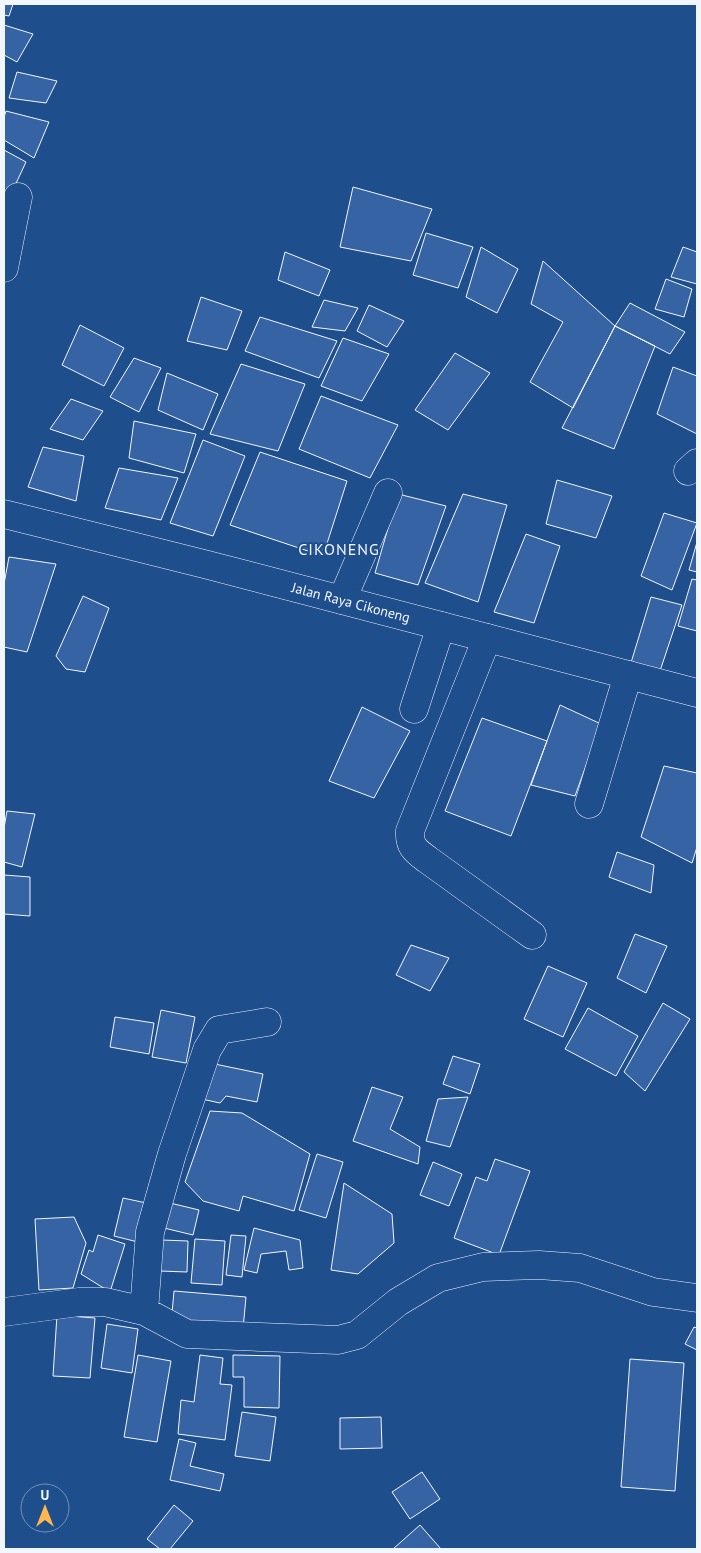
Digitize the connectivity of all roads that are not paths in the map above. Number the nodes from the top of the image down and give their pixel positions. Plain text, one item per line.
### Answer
1 (18, 197) dead end
2 (4, 268) edge
3 (388, 493) dead end
4 (5, 519) edge
5 (342, 600) junction
6 (441, 626) junction
7 (486, 638) junction
8 (628, 675) junction
9 (697, 693) edge
10 (414, 709) dead end
11 (589, 804) dead end
12 (532, 935) dead end
13 (267, 1022) dead end
14 (697, 1298) edge
15 (144, 1311) junction
16 (4, 1312) edge

1 - 2 main road
3 - 5 main road
4 - 5 main road, Jalan Raya Cikoneng
5 - 6 main road, Jalan Raya Cikoneng
6 - 7 main road, Jalan Raya Cikoneng
6 - 10 main road
7 - 8 main road, Jalan Raya Cikoneng
7 - 12 main road
8 - 9 main road, Jalan Raya Cikoneng
8 - 11 main road
13 - 15 main road
14 - 15 main road
15 - 16 main road

